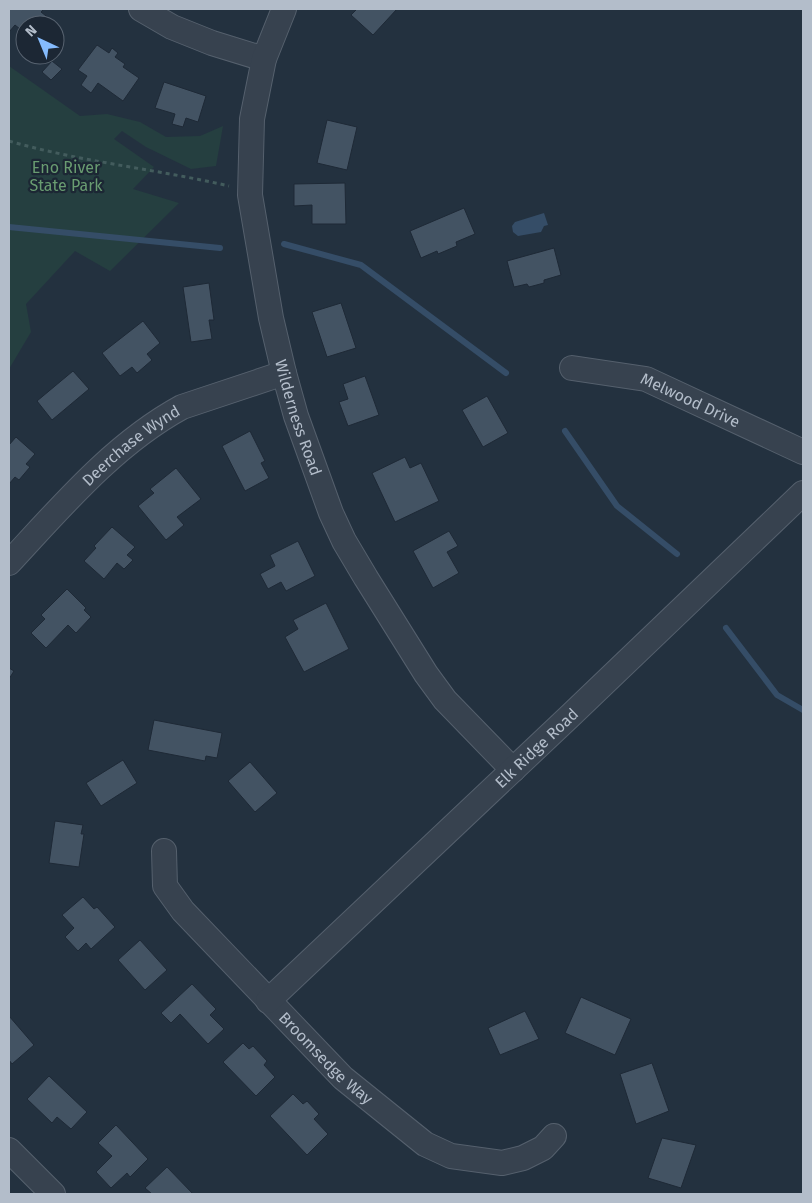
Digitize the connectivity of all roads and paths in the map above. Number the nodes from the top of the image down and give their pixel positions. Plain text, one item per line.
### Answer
1 (140, 9) edge
2 (284, 9) edge
3 (264, 59) junction
4 (9, 141) edge
5 (232, 187) dead end
6 (572, 368) dead end
7 (284, 373) junction
8 (803, 452) edge
9 (803, 493) edge
10 (9, 563) edge
11 (513, 770) junction
12 (164, 851) dead end
13 (268, 1001) junction
14 (554, 1136) dead end
15 (9, 1150) edge
16 (53, 1194) edge

1 - 3 street
2 - 3 street, Wilderness Road
3 - 7 street, Wilderness Road
4 - 5 path
6 - 8 street, Melwood Drive
7 - 10 street, Deerchase Wynd
7 - 11 street, Wilderness Road
9 - 11 street, Elk Ridge Road
11 - 13 street, Elk Ridge Road
12 - 13 street, Broomsedge Way
13 - 14 street, Broomsedge Way
15 - 16 street

